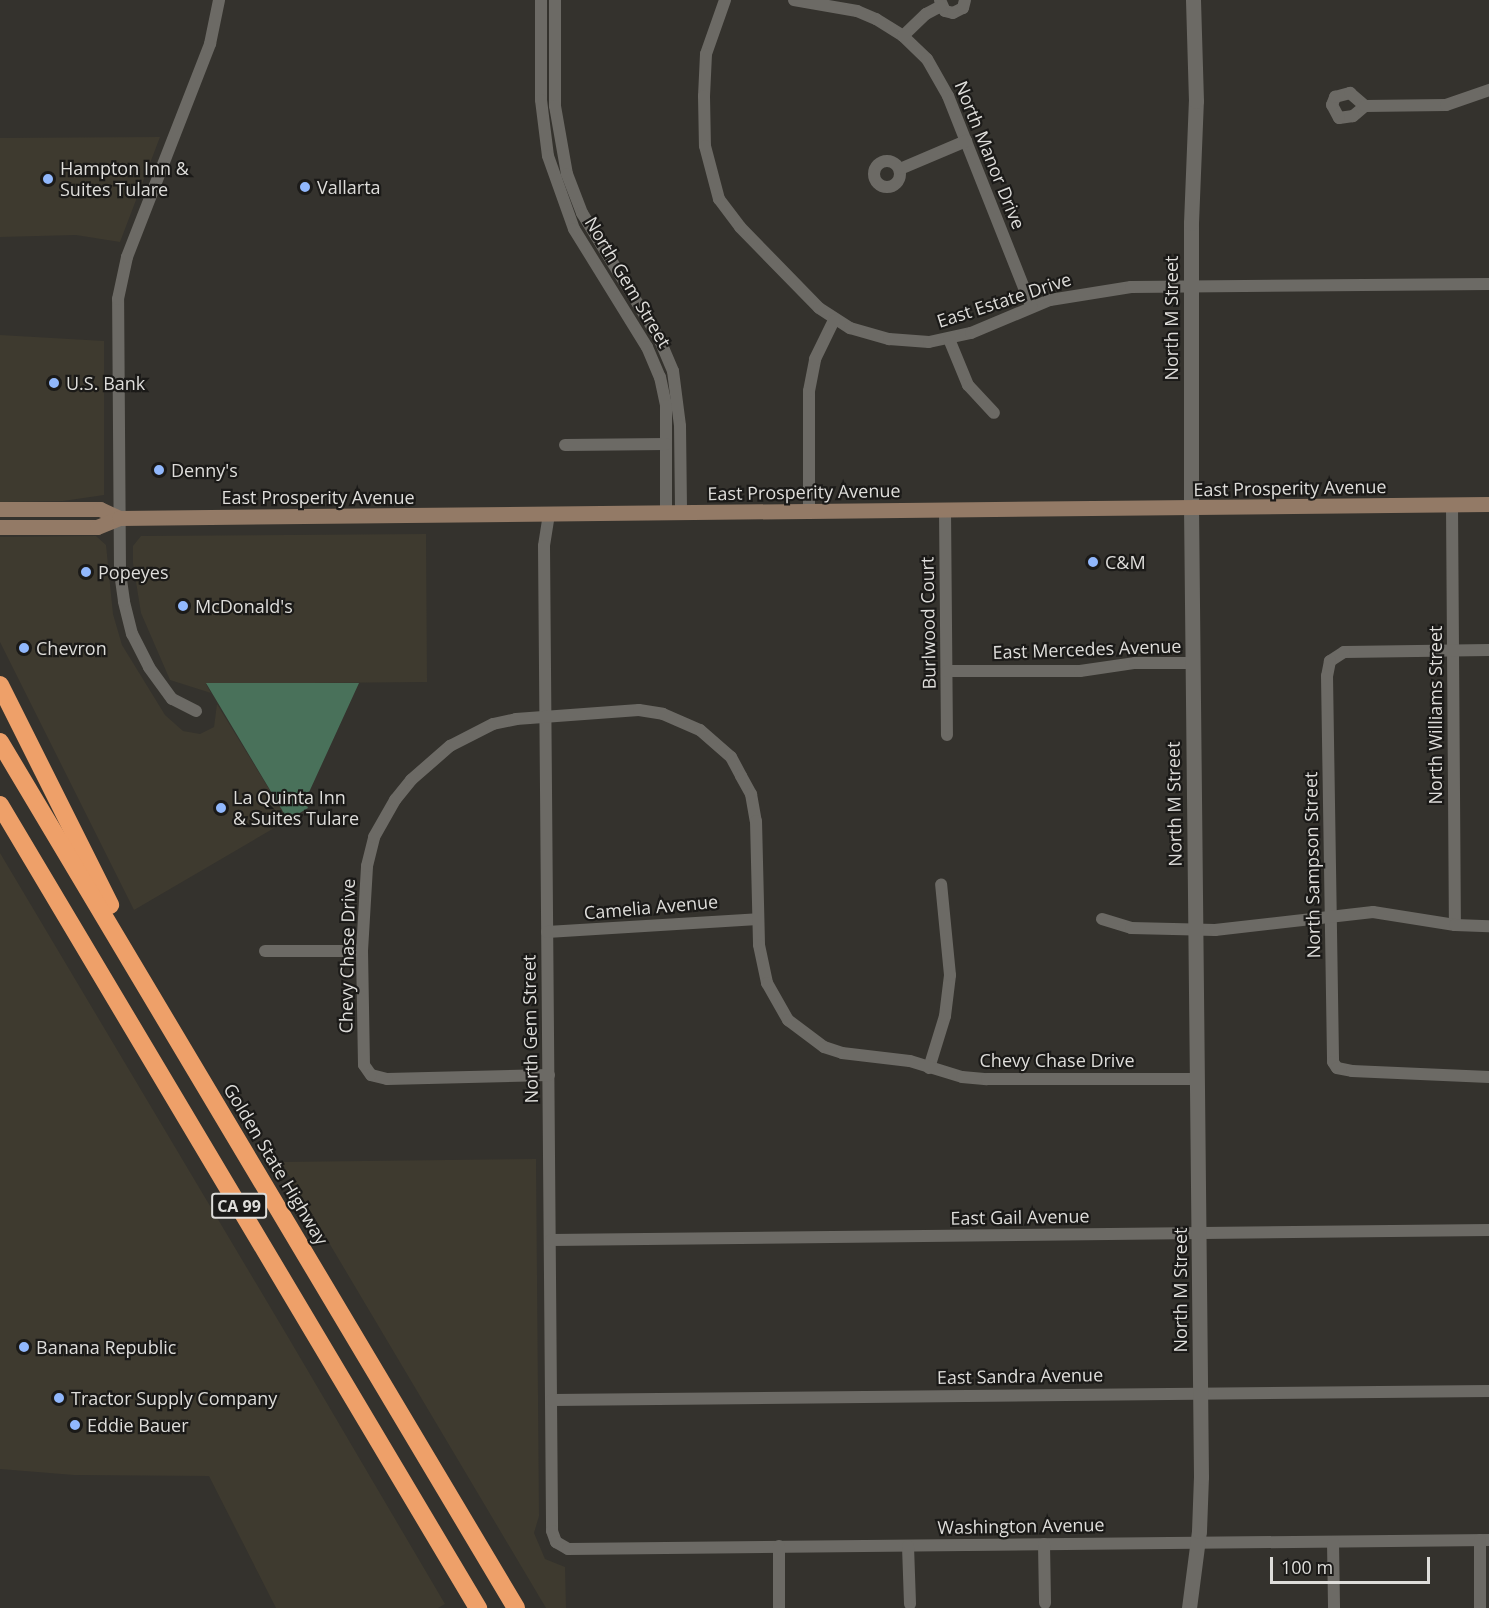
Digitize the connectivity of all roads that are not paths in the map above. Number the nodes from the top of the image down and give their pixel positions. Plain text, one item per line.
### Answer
1 (219, 0) edge
2 (541, 0) edge
3 (555, 0) edge
4 (725, 0) edge
5 (794, 0) edge
6 (965, 0) edge
7 (1192, 0) edge
8 (941, 3) edge
9 (903, 36) junction
10 (1489, 90) edge
11 (1365, 106) dead end
12 (966, 141) junction
13 (900, 169) dead end
14 (1489, 284) edge
15 (1192, 286) junction
16 (1031, 306) junction
17 (834, 320) junction
18 (949, 339) junction
19 (994, 413) dead end
20 (666, 444) junction
21 (565, 445) dead end
22 (1489, 504) edge
23 (1452, 506) junction
24 (1191, 508) junction
25 (0, 509) edge
26 (945, 510) junction
27 (809, 511) junction
28 (549, 514) junction
29 (673, 514) junction
30 (119, 518) junction
31 (0, 527) edge
32 (1452, 651) junction
33 (1489, 651) edge
34 (1192, 663) junction
35 (947, 671) junction
36 (0, 685) edge
37 (196, 711) dead end
38 (545, 718) junction
39 (947, 735) dead end
40 (0, 742) edge
41 (2, 809) edge
42 (941, 884) dead end
43 (1330, 914) junction
44 (758, 919) junction
45 (1102, 919) dead end
46 (1455, 925) junction
47 (1489, 926) edge
48 (1195, 929) junction
49 (547, 932) junction
50 (265, 951) dead end
51 (362, 951) junction
52 (140, 976) junction
53 (929, 1068) junction
54 (549, 1075) junction
55 (1489, 1077) edge
56 (1196, 1079) junction
57 (1489, 1230) edge
58 (1200, 1232) junction
59 (551, 1240) junction
60 (1489, 1391) edge
61 (1200, 1392) junction
62 (552, 1400) junction
63 (1484, 1540) edge
64 (556, 1542) joint
65 (1333, 1542) junction
66 (1044, 1544) junction
67 (1197, 1545) junction
68 (778, 1546) junction
69 (908, 1546) junction
70 (1045, 1603) dead end
71 (910, 1604) dead end
72 (478, 1608) edge
73 (516, 1608) edge
74 (779, 1608) edge
75 (1189, 1608) edge
76 (1334, 1608) edge
77 (1480, 1608) edge

1 - 30 street
2 - 20 street, North Gem Street
3 - 29 street, North Gem Street
4 - 17 street, East Estate Drive
5 - 9 street, North Manor Drive
6 - 8 street
7 - 15 street, North M Street
8 - 9 street
9 - 12 street, North Manor Drive
10 - 11 street
12 - 13 street
12 - 16 street, North Manor Drive
14 - 15 street, East Estate Drive
15 - 16 street, East Estate Drive
15 - 24 street, North M Street
16 - 18 street, East Estate Drive
17 - 18 street, East Estate Drive
17 - 27 street
18 - 19 street
20 - 21 street
20 - 29 street, North Gem Street
22 - 23 main road, East Prosperity Avenue
23 - 24 main road, East Prosperity Avenue
23 - 32 street, North Williams Street
24 - 26 main road, East Prosperity Avenue
24 - 34 street, North M Street
25 - 30 main road, East Prosperity Avenue
26 - 27 main road, East Prosperity Avenue
26 - 35 street, Burlwood Court
27 - 29 main road, East Prosperity Avenue
28 - 29 main road, East Prosperity Avenue
28 - 30 main road, East Prosperity Avenue
28 - 38 street, North Gem Street
30 - 31 main road, East Prosperity Avenue
30 - 37 street
32 - 33 street
32 - 43 street, North Sampson Street
32 - 46 street, North Williams Street
34 - 35 street, East Mercedes Avenue
34 - 48 street, North M Street
35 - 39 street, Burlwood Court
36 - 52 highway
38 - 44 street, Chevy Chase Drive
38 - 49 street, North Gem Street
38 - 51 street, Chevy Chase Drive
40 - 52 highway, Golden State Highway / CA 99
41 - 72 highway, CA 99
42 - 53 street
43 - 46 street
43 - 48 street
43 - 55 street, North Sampson Street
44 - 49 street, Camelia Avenue
44 - 53 street, Chevy Chase Drive
45 - 48 street
46 - 47 street
48 - 56 street, North M Street
49 - 54 street, North Gem Street
50 - 51 street
51 - 54 street, Chevy Chase Drive
52 - 73 highway, Golden State Highway / CA 99
53 - 56 street, Chevy Chase Drive
54 - 59 street, North Gem Street
56 - 58 street, North M Street
57 - 58 street, East Gail Avenue
58 - 59 street, East Gail Avenue
58 - 61 street, North M Street
59 - 62 street, North Gem Street
60 - 61 street, East Sandra Avenue
61 - 62 street, East Sandra Avenue
61 - 67 street, North M Street
62 - 64 street, North Gem Street
63 - 65 street, Washington Avenue
63 - 77 street
64 - 68 street, Washington Avenue
65 - 67 street, Washington Avenue
65 - 76 street
66 - 67 street, Washington Avenue
66 - 69 street, Washington Avenue
66 - 70 street
67 - 75 street, North M Street
68 - 69 street, Washington Avenue
68 - 74 street
69 - 71 street

